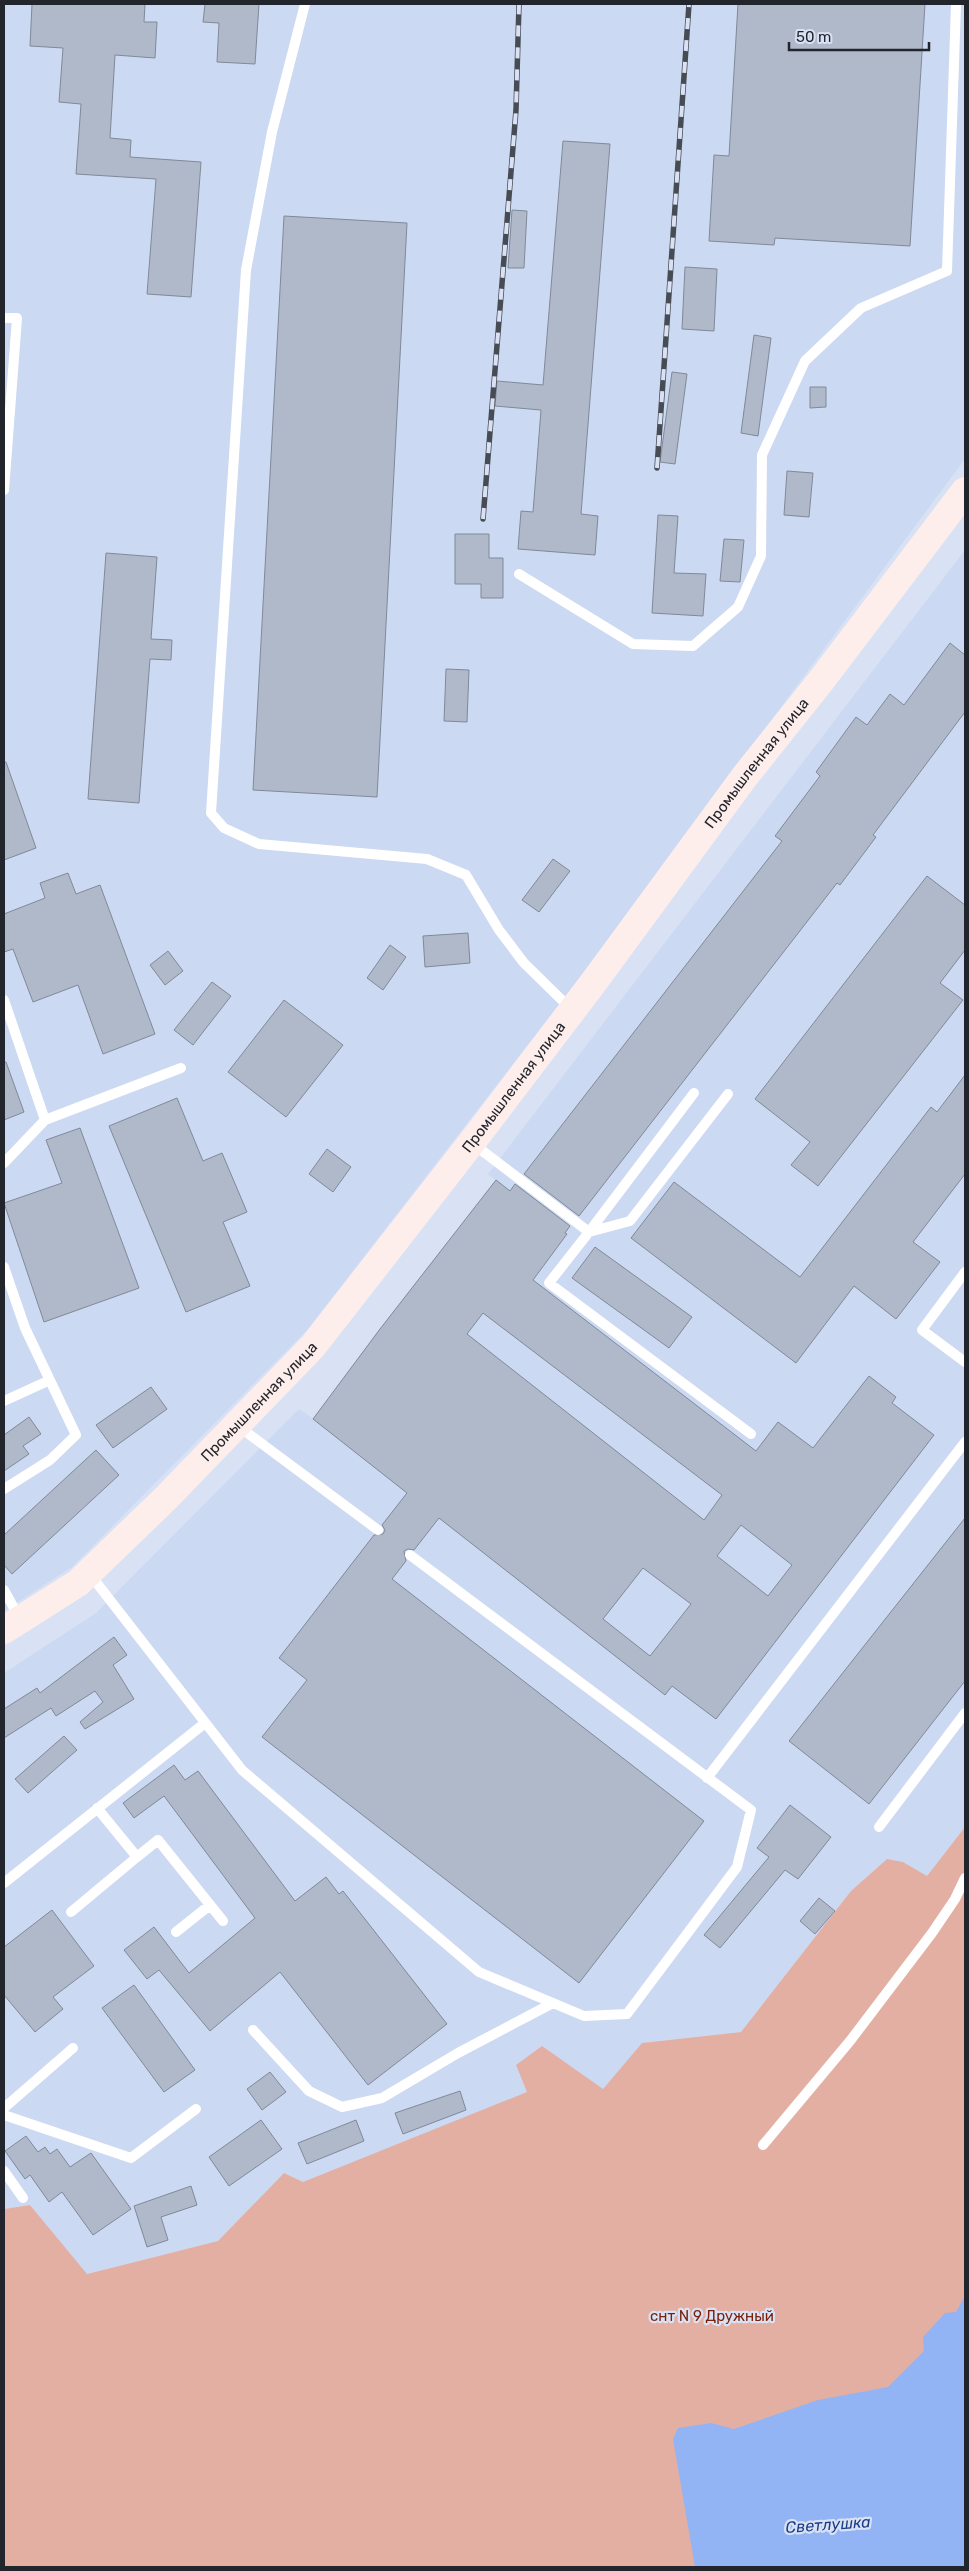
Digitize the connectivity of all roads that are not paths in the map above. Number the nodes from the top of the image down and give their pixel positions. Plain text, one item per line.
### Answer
1 (305, 4) edge
2 (956, 4) edge
3 (4, 318) edge
4 (4, 490) edge
5 (965, 491) edge
6 (519, 574) dead end
7 (4, 1000) edge
8 (572, 1010) junction
9 (181, 1068) dead end
10 (694, 1093) dead end
11 (728, 1094) dead end
12 (45, 1120) junction
13 (472, 1142) junction
14 (4, 1163) edge
15 (589, 1232) junction
16 (4, 1267) edge
17 (965, 1272) edge
18 (965, 1362) edge
19 (50, 1380) junction
20 (4, 1401) edge
21 (236, 1424) junction
22 (750, 1434) dead end
23 (965, 1442) edge
24 (4, 1489) edge
25 (378, 1530) dead end
26 (410, 1555) dead end
27 (88, 1572) junction
28 (4, 1590) edge
29 (12, 1625) edge
30 (965, 1713) edge
31 (205, 1723) junction
32 (707, 1778) junction
33 (98, 1808) junction
34 (879, 1827) dead end
35 (137, 1857) junction
36 (965, 1878) edge
37 (4, 1883) edge
38 (210, 1905) junction
39 (71, 1912) dead end
40 (223, 1921) dead end
41 (176, 1932) dead end
42 (553, 2003) junction
43 (253, 2030) dead end
44 (73, 2048) dead end
45 (4, 2108) edge
46 (196, 2108) dead end
47 (4, 2115) edge
48 (764, 2145) dead end
49 (4, 2171) edge
50 (23, 2198) dead end

1 - 8 lane
2 - 6 lane
3 - 4 lane
5 - 8 main road, Промышленная улица
7 - 12 lane
8 - 13 main road, Промышленная улица
9 - 12 lane
10 - 15 lane
11 - 15 lane
12 - 14 lane
13 - 15 lane
13 - 21 main road, Промышленная улица
15 - 22 lane
16 - 19 lane
17 - 18 lane
19 - 20 lane
19 - 24 lane
21 - 25 lane
21 - 27 main road, Промышленная улица
23 - 32 lane
26 - 32 lane
27 - 29 main road, Промышленная улица
27 - 31 lane
28 - 29 lane
30 - 34 lane
31 - 33 lane
31 - 42 lane
32 - 42 lane
33 - 35 lane
33 - 37 lane
35 - 38 lane
35 - 39 lane
36 - 48 lane
38 - 40 lane
38 - 41 lane
42 - 43 lane
44 - 45 lane
46 - 47 lane
49 - 50 lane

